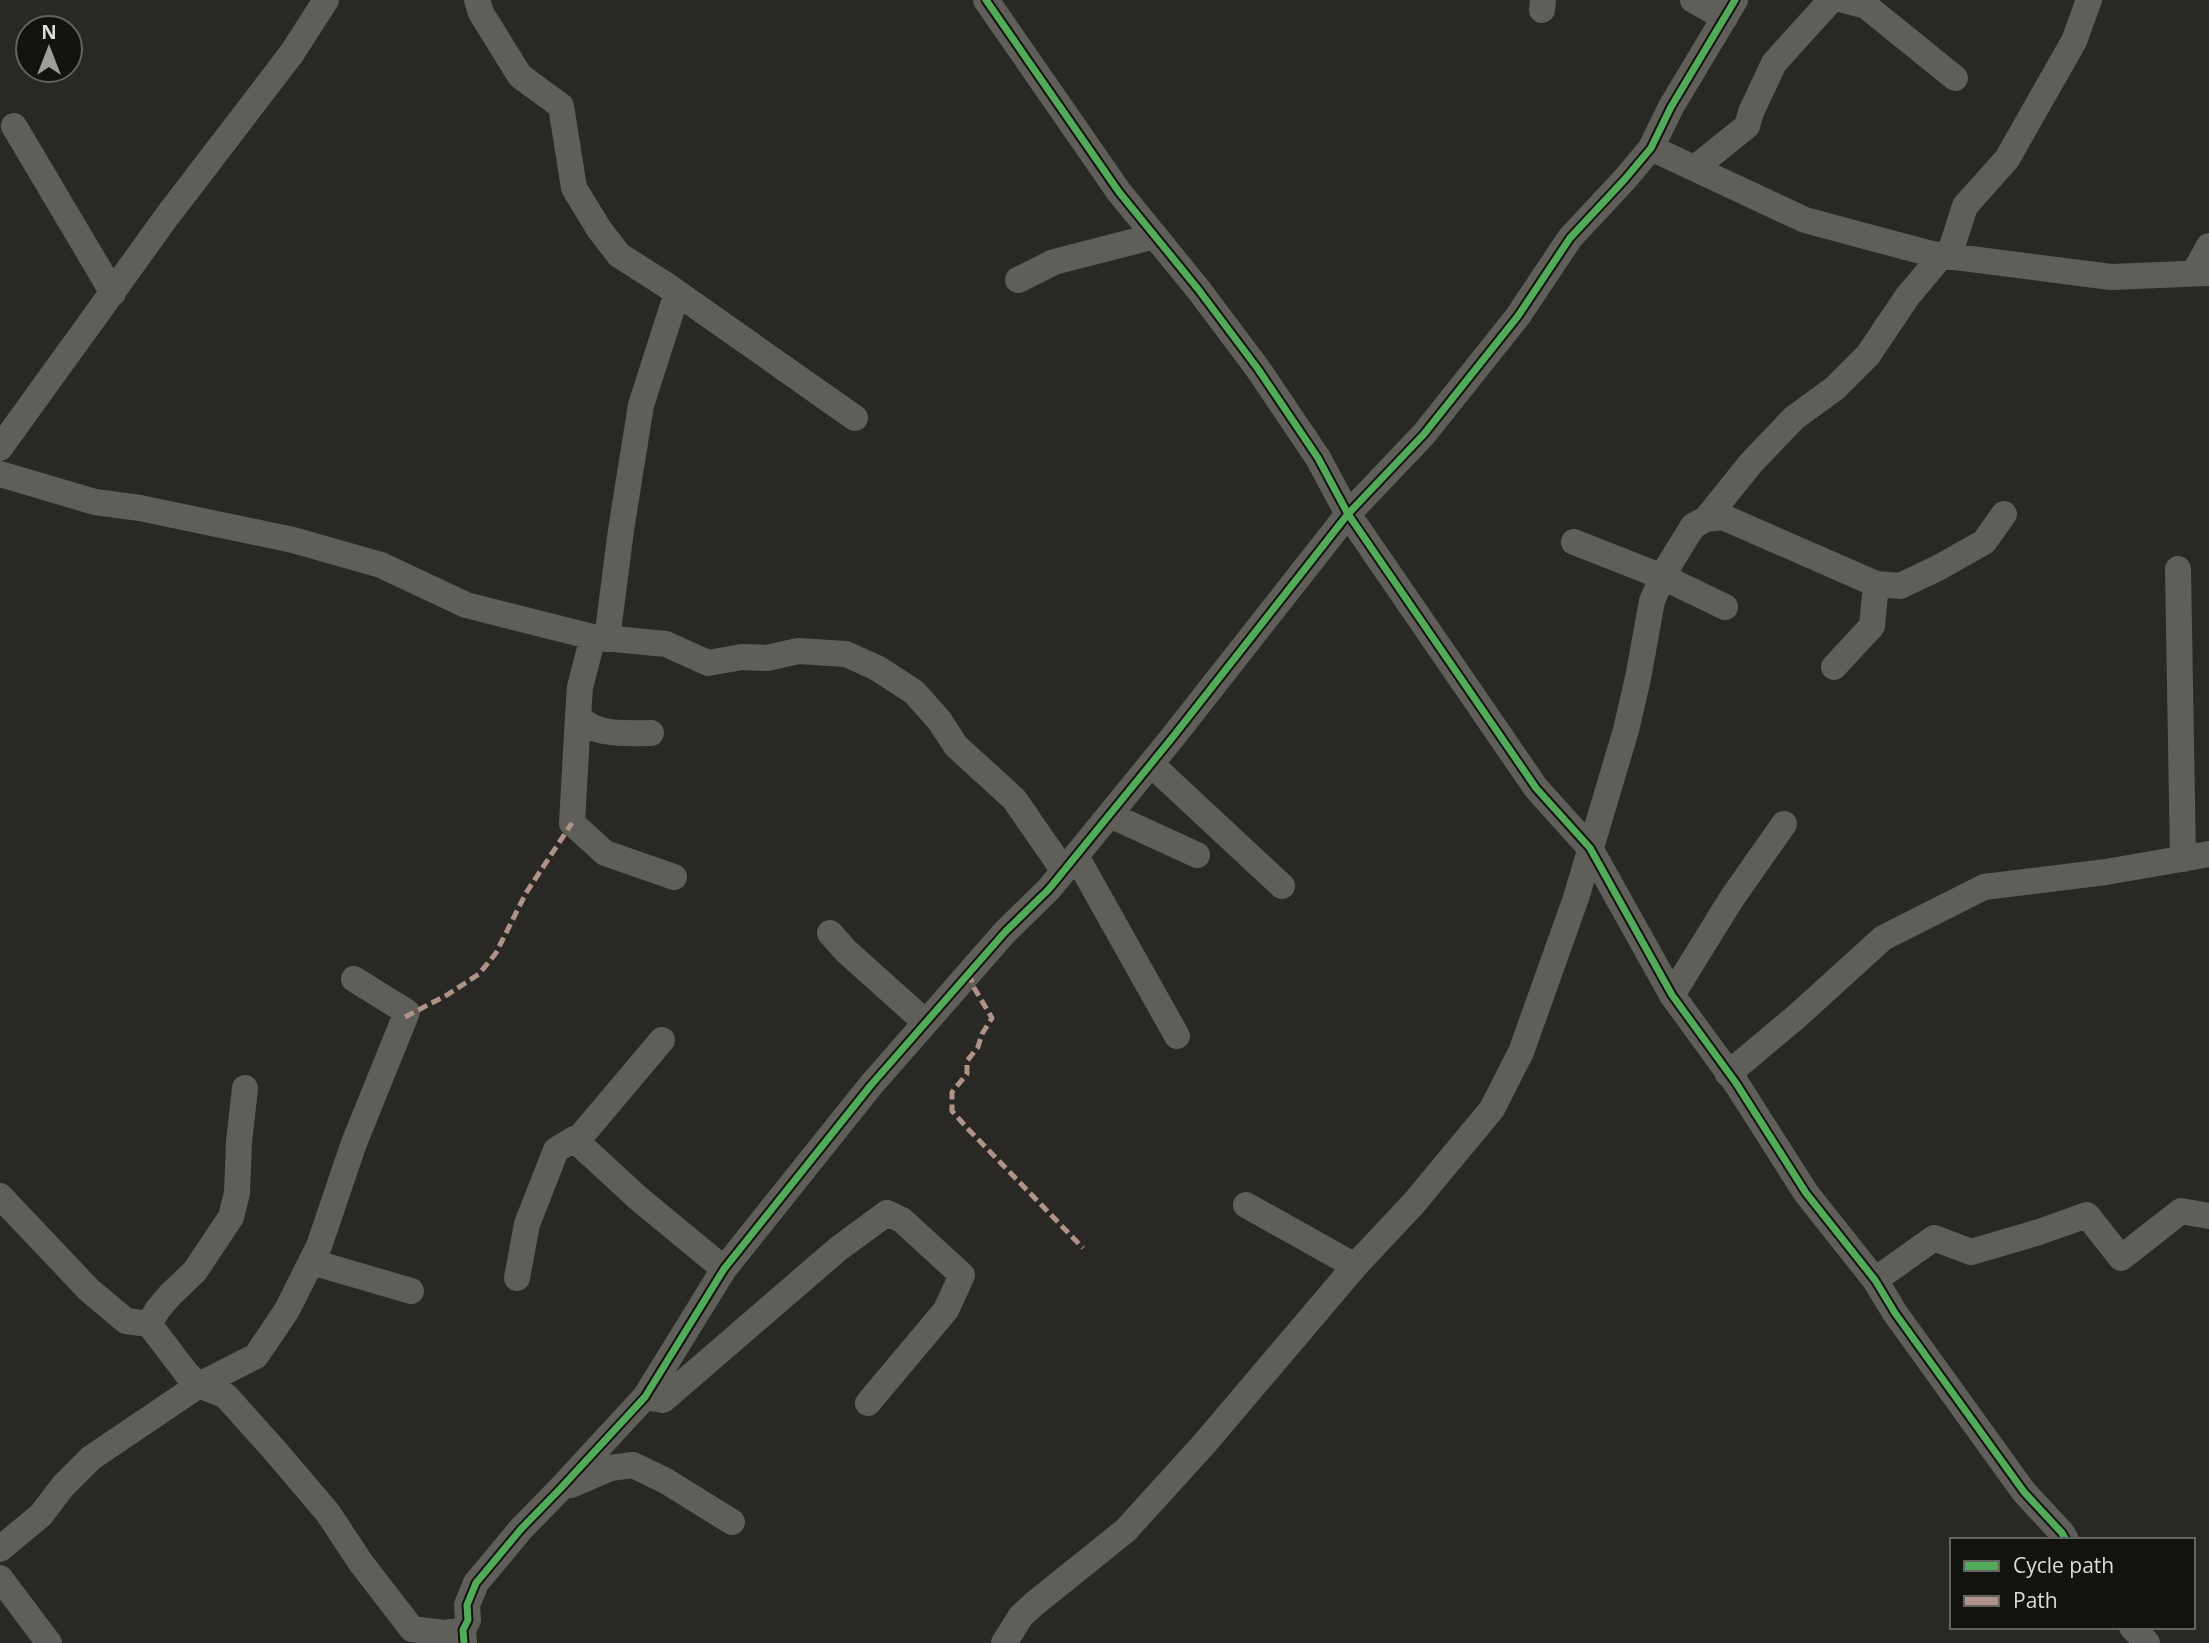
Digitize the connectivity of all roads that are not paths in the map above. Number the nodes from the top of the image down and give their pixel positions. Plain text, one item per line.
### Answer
1 (326, 0) edge
2 (477, 0) edge
3 (986, 0) edge
4 (1693, 0) edge
5 (1831, 0) edge
6 (1843, 0) edge
7 (2089, 0) edge
8 (1730, 9) edge
9 (1955, 78) dead end
10 (14, 126) dead end
11 (1651, 148) junction
12 (1695, 169) junction
13 (1155, 236) junction
14 (2209, 246) edge
15 (1945, 255) junction
16 (2201, 273) edge
17 (1018, 280) dead end
18 (113, 293) junction
19 (677, 293) junction
20 (855, 418) dead end
21 (2, 441) edge
22 (0, 474) edge
23 (1349, 514) junction
24 (2004, 514) dead end
25 (1706, 519) junction
26 (1574, 542) dead end
27 (2178, 569) dead end
28 (1662, 577) junction
29 (1876, 584) junction
30 (1725, 607) dead end
31 (600, 638) junction
32 (1833, 667) dead end
33 (578, 716) junction
34 (651, 733) dead end
35 (1151, 764) junction
36 (1110, 815) junction
37 (1784, 824) dead end
38 (1590, 848) junction
39 (2209, 855) edge
40 (1197, 856) dead end
41 (2183, 859) junction
42 (1070, 864) junction
43 (674, 877) dead end
44 (1282, 886) dead end
45 (830, 933) dead end
46 (354, 979) dead end
47 (1672, 995) junction
48 (925, 1023) junction
49 (1177, 1036) dead end
50 (662, 1040) dead end
51 (1728, 1074) junction
52 (245, 1088) dead end
53 (576, 1142) junction
54 (0, 1196) edge
55 (1246, 1205) dead end
56 (2209, 1216) edge
57 (312, 1262) junction
58 (1355, 1266) junction
59 (724, 1269) junction
60 (517, 1278) dead end
61 (1875, 1280) junction
62 (411, 1291) dead end
63 (149, 1324) junction
64 (199, 1385) junction
65 (645, 1397) junction
66 (868, 1404) dead end
67 (560, 1489) junction
68 (732, 1522) dead end
69 (2065, 1538) edge
70 (0, 1549) edge
71 (0, 1578) edge
72 (2134, 1629) edge
73 (413, 1636) edge
74 (463, 1637) edge
75 (49, 1643) edge
76 (1004, 1643) edge
77 (2147, 1643) edge

1 - 18 street
2 - 19 street
3 - 13 street
4 - 8 street
5 - 12 street
6 - 9 street
7 - 15 street
8 - 11 street
10 - 18 street
11 - 12 street
11 - 23 street
12 - 15 street
13 - 17 street
13 - 23 street
14 - 16 street
15 - 16 street
15 - 25 street
18 - 21 street
19 - 20 street
19 - 31 street
22 - 31 street
23 - 35 street
23 - 38 street
24 - 29 street
25 - 28 street
25 - 29 street
26 - 28 street
27 - 41 street
28 - 30 street
28 - 38 street
29 - 32 street
31 - 33 street
31 - 42 street
33 - 34 street
33 - 43 street
35 - 36 street
35 - 44 street
36 - 40 street
36 - 42 street
37 - 47 street
38 - 47 street
38 - 58 street
39 - 41 street
41 - 51 street
42 - 48 street
42 - 49 street
45 - 48 street
46 - 57 street
47 - 51 street
48 - 59 street
50 - 53 street
51 - 61 street
52 - 63 street
53 - 59 street
53 - 60 street
54 - 63 street
55 - 58 street
56 - 61 street
57 - 62 street
57 - 64 street
58 - 76 street
59 - 65 street
61 - 69 street
63 - 64 street
64 - 70 street
64 - 73 street
65 - 66 street
65 - 67 street
67 - 68 street
67 - 74 street
71 - 75 street
72 - 77 street
73 - 74 street

